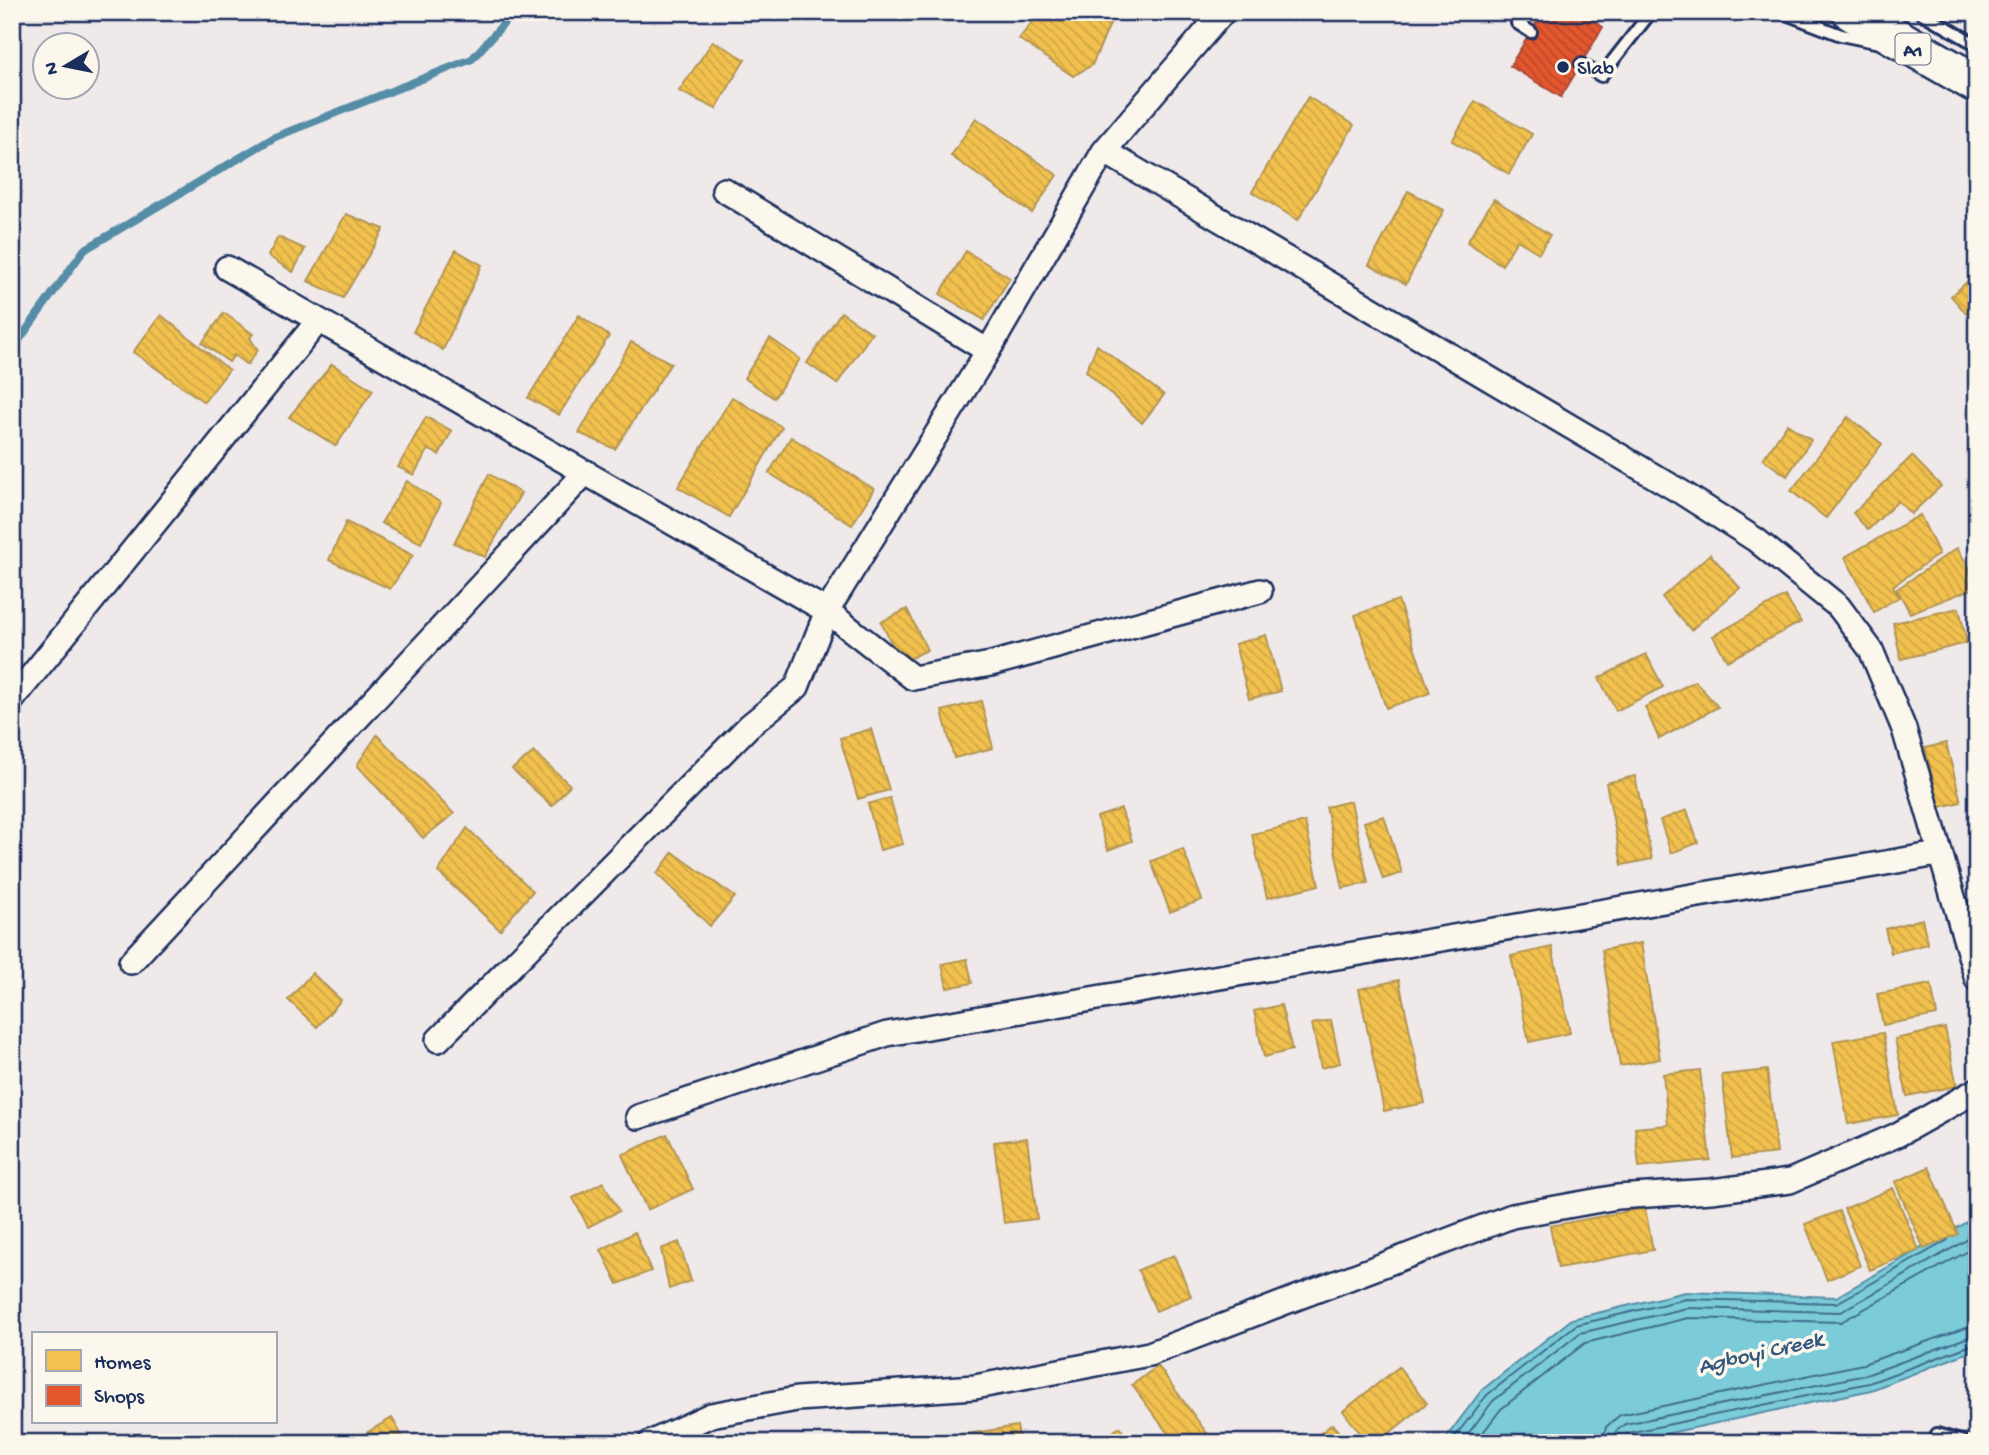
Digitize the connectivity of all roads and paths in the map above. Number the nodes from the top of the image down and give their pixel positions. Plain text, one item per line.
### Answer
1 (1223, 12) edge
2 (1524, 12) edge
3 (1651, 12) edge
4 (1781, 12) edge
5 (1839, 12) edge
6 (1852, 12) edge
7 (1920, 12) edge
8 (1531, 32) dead end
9 (1977, 45) edge
10 (1915, 50) junction
11 (1581, 64) dead end
12 (1977, 83) edge
13 (1104, 152) junction
14 (723, 190) dead end
15 (227, 268) dead end
16 (318, 321) junction
17 (988, 351) junction
18 (586, 472) junction
19 (1261, 592) dead end
20 (827, 611) junction
21 (12, 700) edge
22 (1938, 854) junction
23 (131, 962) dead end
24 (1977, 979) edge
25 (438, 1041) dead end
26 (1977, 1090) edge
27 (639, 1116) dead end
28 (1937, 1434) dead end
29 (650, 1443) edge
30 (1967, 1443) edge

1 - 13 street
2 - 8 lane
3 - 11 lane
4 - 10 lane
5 - 10 highway, A1
6 - 10 highway, A1
7 - 9 lane
10 - 12 highway, A1
13 - 17 street
13 - 22 street
14 - 17 street
15 - 16 street
16 - 18 street
16 - 21 street
17 - 20 street
18 - 20 street
18 - 23 street
19 - 20 street
20 - 25 street
22 - 24 street
22 - 27 street
26 - 29 street
28 - 30 lane

